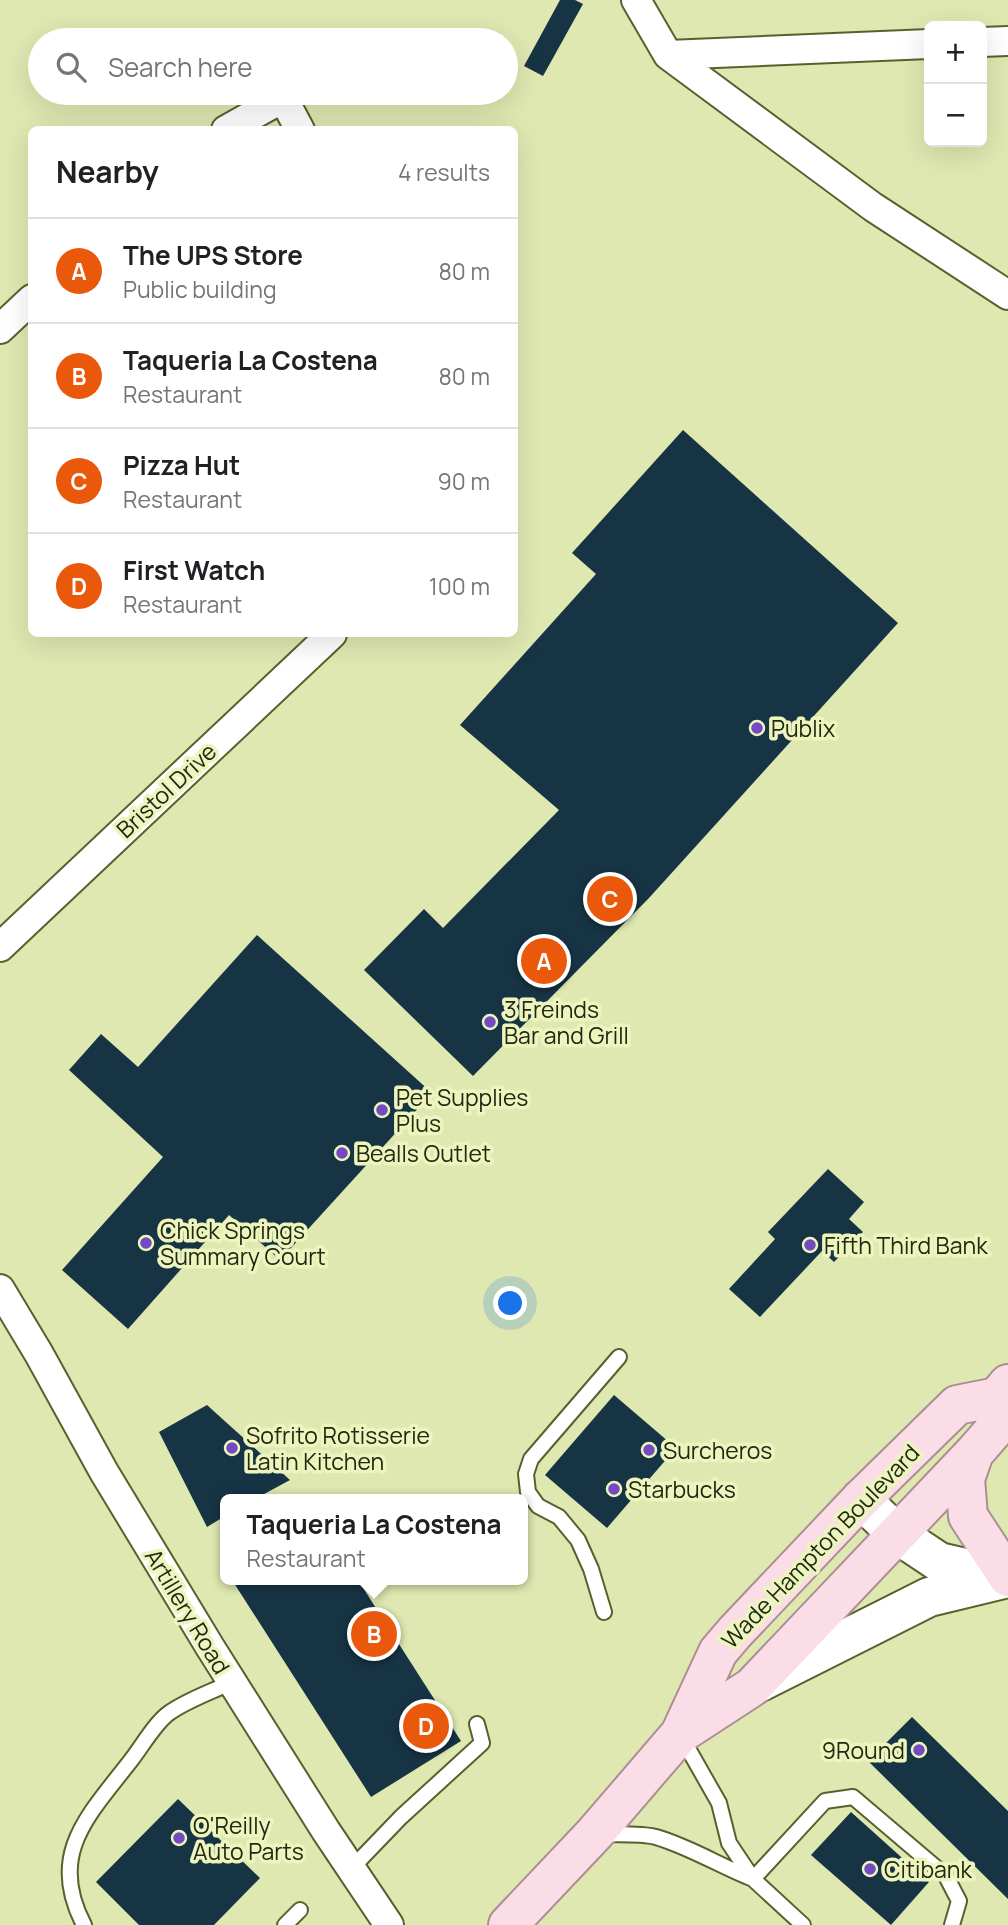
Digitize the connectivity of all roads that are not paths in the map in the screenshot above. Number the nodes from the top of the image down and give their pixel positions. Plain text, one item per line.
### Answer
1 (636, 0) edge
2 (1008, 41) edge
3 (987, 42) edge
4 (924, 44) edge
5 (668, 55) junction
6 (271, 105) edge
7 (287, 105) edge
8 (233, 126) edge
9 (298, 126) edge
10 (1008, 295) edge
11 (28, 303) edge
12 (0, 329) edge
13 (329, 637) edge
14 (0, 947) edge
15 (0, 1289) edge
16 (619, 1357) dead end
17 (1002, 1391) edge
18 (974, 1453) junction
19 (861, 1499) junction
20 (897, 1534) junction
21 (1008, 1578) edge
22 (604, 1612) dead end
23 (232, 1682) junction
24 (751, 1687) junction
25 (477, 1724) dead end
26 (680, 1734) junction
27 (596, 1833) junction
28 (351, 1869) junction
29 (753, 1879) junction
30 (300, 1910) dead end
31 (83, 1925) edge
32 (285, 1925) edge
33 (389, 1925) edge
34 (508, 1925) edge
35 (803, 1925) edge
36 (953, 1925) edge

1 - 5 street
2 - 3 street
4 - 5 street
5 - 10 street
6 - 8 street
7 - 9 street
11 - 12 street
13 - 14 street, Bristol Drive
15 - 23 street, Artillery Road
16 - 22 lane
17 - 18 main road, Wade Hampton Boulevard
17 - 19 main road, Wade Hampton Boulevard
18 - 20 main road, Wade Hampton Boulevard
18 - 21 main road
19 - 20 street
19 - 26 main road, Wade Hampton Boulevard
20 - 21 street
20 - 24 main road, Wade Hampton Boulevard
21 - 24 street
23 - 28 street, Artillery Road
23 - 31 lane
24 - 26 main road, Wade Hampton Boulevard
25 - 28 lane
26 - 27 main road, Wade Hampton Boulevard
26 - 29 lane
27 - 29 lane
27 - 34 main road, Wade Hampton Boulevard
28 - 33 street, Artillery Road
29 - 35 lane
29 - 36 lane
30 - 32 lane

